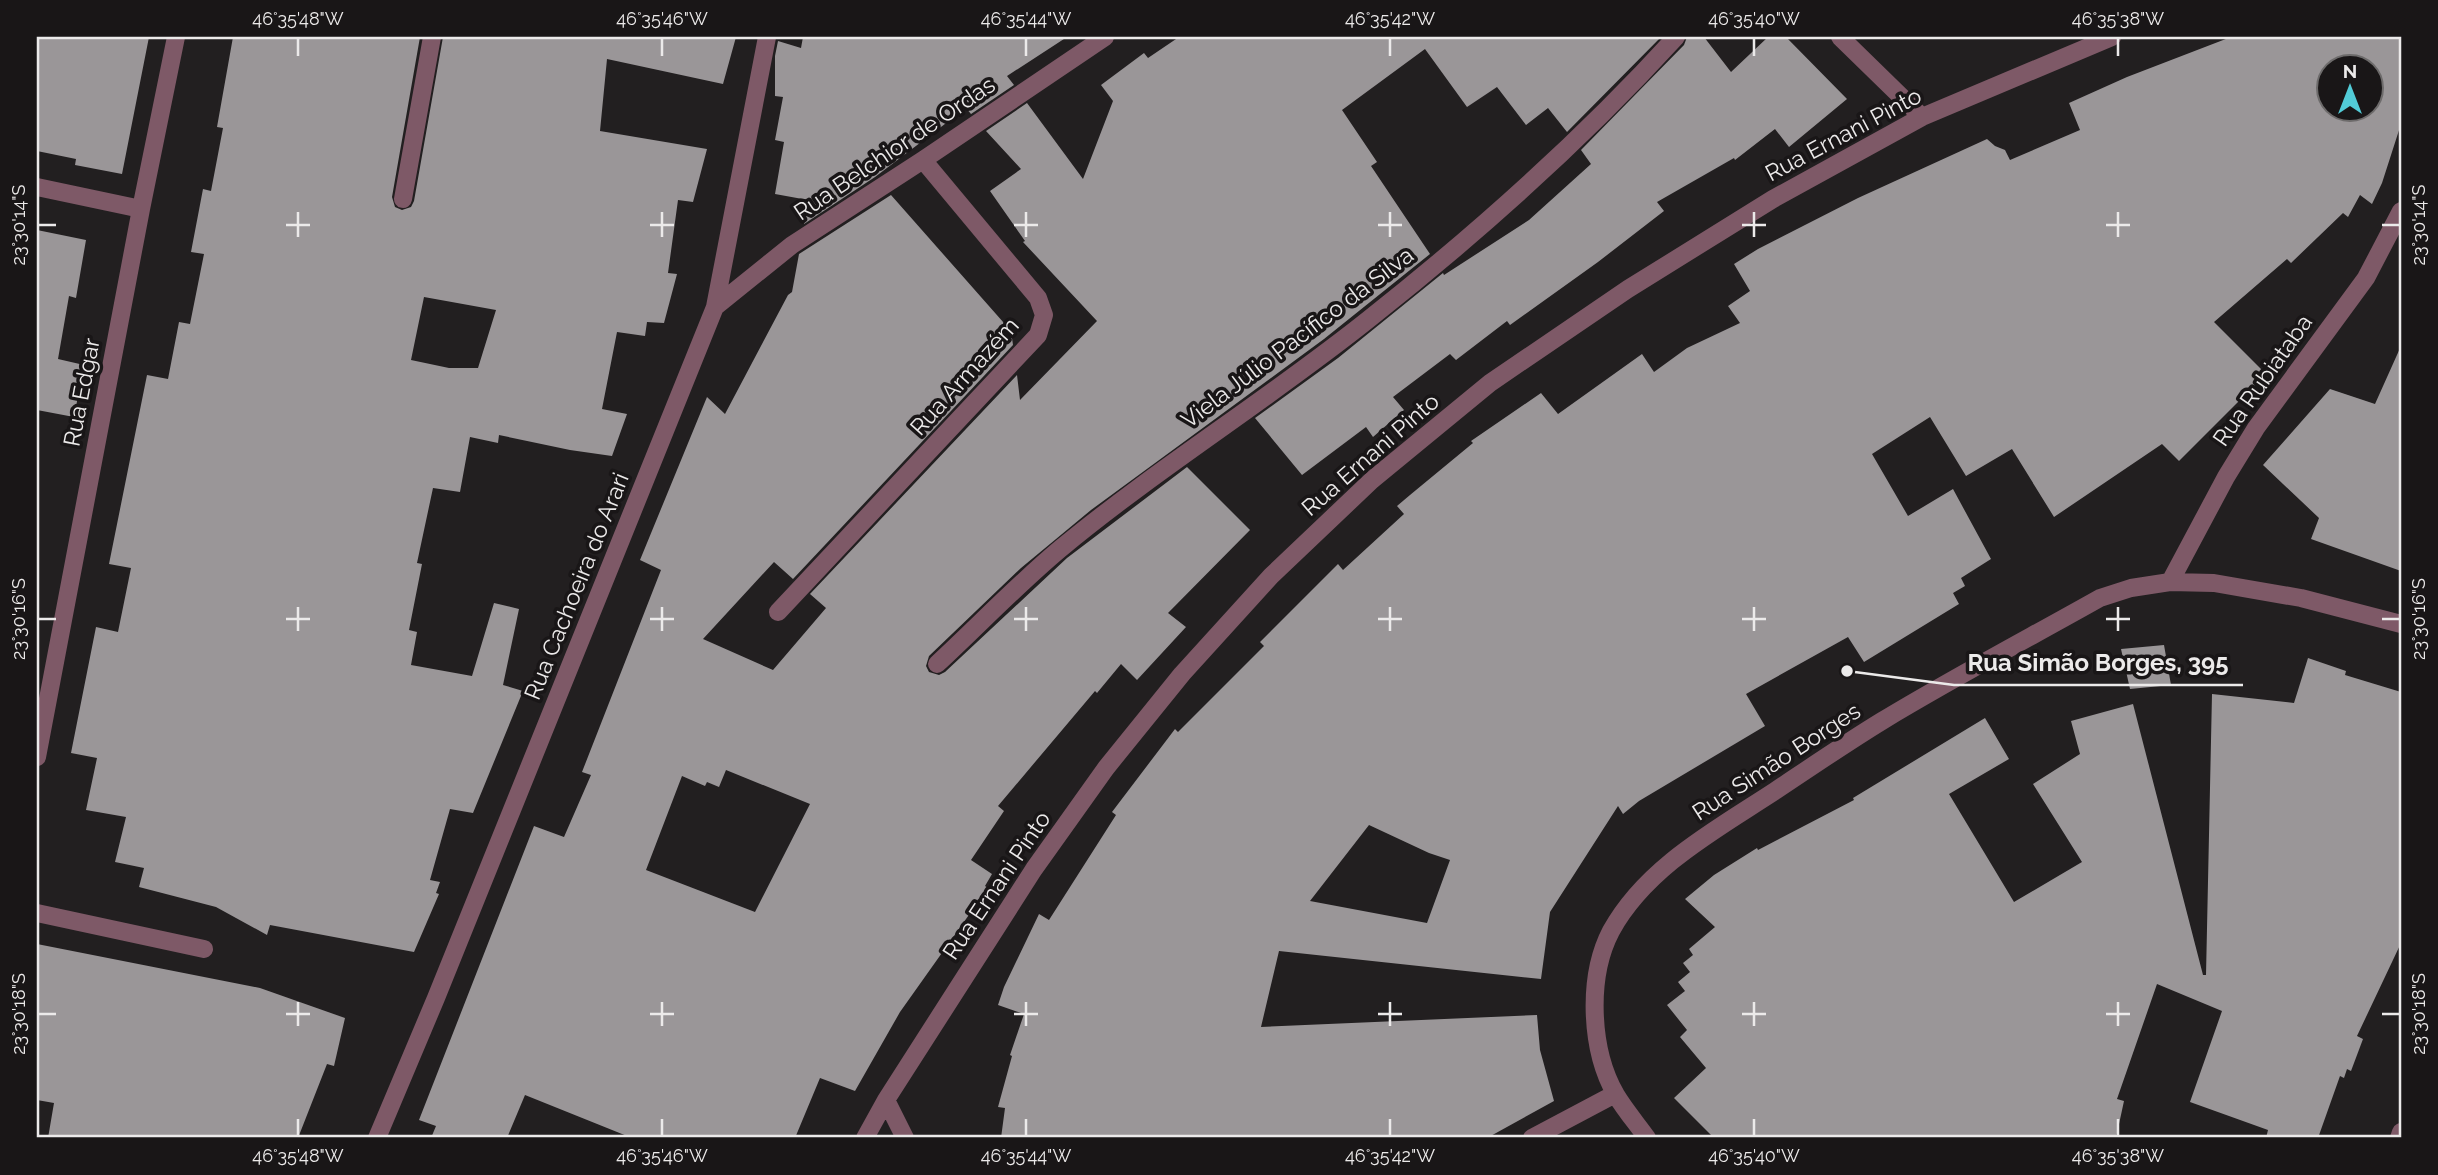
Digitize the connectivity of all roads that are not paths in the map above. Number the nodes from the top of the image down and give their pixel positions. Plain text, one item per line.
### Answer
1 (176, 37) edge
2 (432, 37) edge
3 (767, 37) edge
4 (1105, 37) edge
5 (1676, 37) edge
6 (1840, 37) edge
7 (2112, 37) edge
8 (1922, 117) junction
9 (923, 160) junction
10 (37, 187) edge
11 (403, 199) dead end
12 (141, 209) junction
13 (2401, 211) edge
14 (715, 307) junction
15 (2170, 582) junction
16 (778, 612) dead end
17 (2401, 624) edge
18 (937, 664) dead end
19 (37, 757) edge
20 (37, 913) edge
21 (204, 948) dead end
22 (1615, 1094) junction
23 (886, 1100) junction
24 (2401, 1132) edge
25 (377, 1138) edge
26 (864, 1138) edge
27 (905, 1138) edge
28 (1532, 1138) edge
29 (1647, 1138) edge
30 (2399, 1138) edge

1 - 12 street, Rua Edgar
2 - 11 street
3 - 14 street, Rua Cachoeira do Arari
4 - 9 street, Rua Belchior de Ordas
5 - 18 street, Viela Júlio Pacífico da Silva
6 - 8 street
7 - 8 street, Rua Ernani Pinto
8 - 23 street, Rua Ernani Pinto
9 - 14 street, Rua Belchior de Ordas
9 - 16 street, Rua Armazém
10 - 12 street
12 - 19 street, Rua Edgar
13 - 15 street, Rua Rubiataba
14 - 25 street, Rua Cachoeira do Arari
15 - 17 street, Rua Simão Borges
15 - 22 street, Rua Simão Borges
20 - 21 street
22 - 28 street
22 - 29 street, Rua Simão Borges
23 - 26 street, Rua Ernani Pinto
23 - 27 street
24 - 30 street

